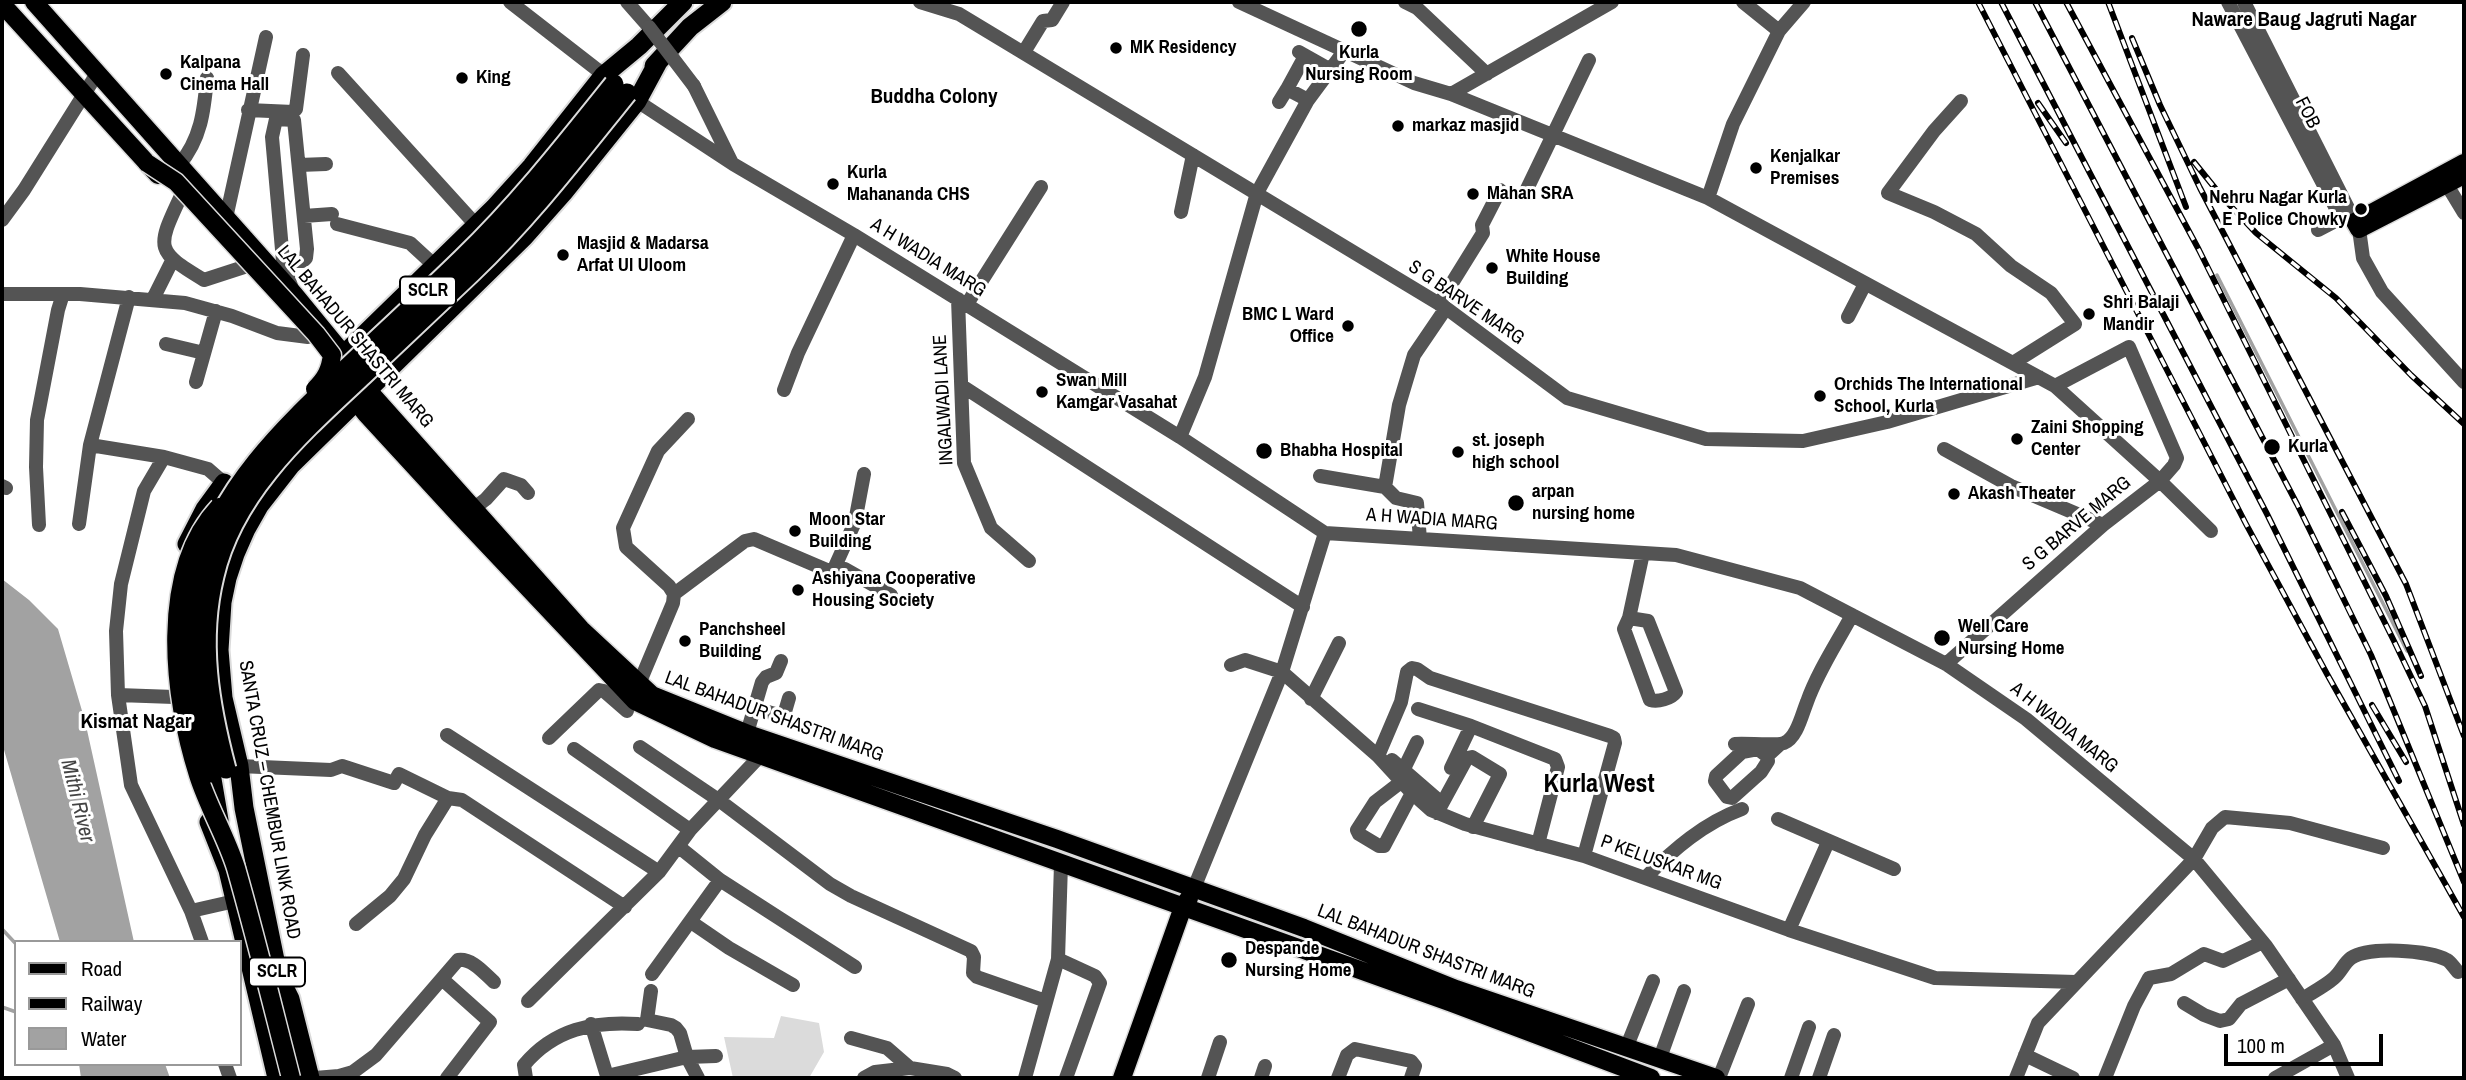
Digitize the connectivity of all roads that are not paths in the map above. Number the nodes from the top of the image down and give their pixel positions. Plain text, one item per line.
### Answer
1 (34, 2) edge
2 (510, 2) edge
3 (627, 2) edge
4 (683, 2) edge
5 (722, 2) edge
6 (920, 2) edge
7 (1063, 2) edge
8 (1239, 2) edge
9 (1612, 2) edge
10 (1743, 2) edge
11 (1804, 2) edge
12 (2228, 2) edge
13 (2244, 2) edge
14 (2, 4) edge
15 (1415, 4) edge
16 (1779, 31) junction
17 (266, 37) dead end
18 (1345, 50) junction
19 (1024, 52) junction
20 (303, 55) dead end
21 (1589, 60) dead end
22 (1331, 70) junction
23 (98, 72) junction
24 (338, 73) dead end
25 (1487, 74) junction
26 (207, 78) dead end
27 (621, 88) junction
28 (83, 94) junction
29 (1451, 94) junction
30 (1307, 100) junction
31 (1961, 101) dead end
32 (248, 110) junction
33 (1552, 135) junction
34 (1193, 155) junction
35 (147, 163) junction
36 (2464, 163) edge
37 (326, 164) dead end
38 (733, 164) junction
39 (179, 165) junction
40 (299, 165) junction
41 (2464, 175) edge
42 (2443, 180) junction
43 (1041, 187) dead end
44 (1500, 190) dead end
45 (1526, 191) dead end
46 (1257, 193) junction
47 (180, 198) junction
48 (1708, 198) junction
49 (1181, 212) dead end
50 (2464, 213) edge
51 (304, 216) junction
52 (226, 218) junction
53 (2, 220) edge
54 (2357, 225) junction
55 (476, 226) junction
56 (2318, 230) dead end
57 (854, 234) junction
58 (172, 261) junction
59 (284, 261) junction
60 (438, 263) junction
61 (244, 267) junction
62 (1866, 284) junction
63 (470, 291) junction
64 (2, 294) edge
65 (63, 294) junction
66 (293, 294) junction
67 (129, 296) junction
68 (153, 299) junction
69 (962, 302) junction
70 (1442, 306) junction
71 (216, 312) junction
72 (1848, 317) dead end
73 (308, 337) junction
74 (166, 344) dead end
75 (205, 353) junction
76 (337, 361) junction
77 (2013, 363) junction
78 (2039, 377) junction
79 (197, 382) dead end
80 (2464, 382) edge
81 (962, 386) junction
82 (2055, 386) junction
83 (784, 390) dead end
84 (361, 395) junction
85 (376, 412) junction
86 (688, 419) dead end
87 (1180, 437) junction
88 (90, 445) junction
89 (1944, 449) dead end
90 (164, 457) junction
91 (864, 474) dead end
92 (1320, 476) dead end
93 (2160, 481) junction
94 (229, 487) junction
95 (1385, 487) junction
96 (528, 493) dead end
97 (474, 509) junction
98 (39, 524) dead end
99 (79, 524) dead end
100 (2103, 525) junction
101 (481, 528) junction
102 (192, 531) junction
103 (2211, 531) dead end
104 (1325, 533) junction
105 (1420, 538) junction
106 (236, 551) junction
107 (1643, 553) junction
108 (1029, 561) dead end
109 (833, 571) junction
110 (674, 594) junction
111 (891, 595) dead end
112 (1303, 607) junction
113 (1852, 615) junction
114 (1629, 618) junction
115 (1339, 643) dead end
116 (781, 661) dead end
117 (1231, 664) dead end
118 (1946, 664) junction
119 (1282, 672) junction
120 (625, 691) junction
121 (118, 695) junction
122 (174, 696) junction
123 (789, 698) dead end
124 (1311, 699) junction
125 (754, 708) junction
126 (1418, 709) dead end
127 (627, 711) dead end
128 (1471, 726) junction
129 (747, 733) junction
130 (447, 735) dead end
131 (550, 738) dead end
132 (1417, 742) dead end
133 (1735, 744) dead end
134 (1779, 745) junction
135 (640, 747) dead end
136 (574, 749) dead end
137 (761, 755) junction
138 (1767, 756) dead end
139 (225, 769) junction
140 (1395, 769) junction
141 (1504, 778) dead end
142 (1412, 793) junction
143 (448, 798) junction
144 (720, 801) junction
145 (1435, 807) junction
146 (1742, 809) dead end
147 (1778, 819) dead end
148 (1476, 828) junction
149 (690, 830) junction
150 (1828, 842) junction
151 (1538, 844) junction
152 (678, 848) junction
153 (2383, 848) dead end
154 (1584, 856) junction
155 (2194, 859) junction
156 (1061, 864) junction
157 (1894, 869) dead end
158 (228, 870) junction
159 (659, 872) junction
160 (1646, 877) junction
161 (720, 880) junction
162 (1194, 888) junction
163 (235, 901) junction
164 (625, 907) junction
165 (1183, 907) junction
166 (191, 911) junction
167 (691, 922) junction
168 (356, 924) dead end
169 (1304, 928) junction
170 (1789, 930) junction
171 (201, 940) edge
172 (2263, 942) junction
173 (1296, 948) junction
174 (1058, 959) junction
175 (855, 967) dead end
176 (2458, 972) dead end
177 (652, 974) dead end
178 (278, 975) junction
179 (442, 979) junction
180 (2289, 979) junction
181 (1653, 981) dead end
182 (494, 982) dead end
183 (2076, 982) junction
184 (793, 985) dead end
185 (651, 991) dead end
186 (1684, 991) dead end
187 (1454, 996) junction
188 (2302, 999) junction
189 (528, 1001) dead end
190 (1046, 1001) junction
191 (2184, 1003) dead end
192 (1748, 1004) dead end
193 (591, 1024) junction
194 (638, 1024) dead end
195 (1809, 1027) dead end
196 (1834, 1035) dead end
197 (851, 1038) dead end
198 (1220, 1042) dead end
199 (2334, 1045) junction
200 (1634, 1049) junction
201 (2025, 1055) junction
202 (716, 1056) dead end
203 (687, 1057) junction
204 (1660, 1058) junction
205 (276, 1072) edge
206 (906, 1073) edge
207 (628, 1075) edge
208 (1642, 1076) edge
209 (945, 1077) edge
210 (291, 1078) edge
211 (302, 1078) edge
212 (310, 1078) edge
213 (315, 1078) edge
214 (447, 1078) edge
215 (526, 1078) edge
216 (698, 1078) edge
217 (864, 1078) edge
218 (1025, 1078) edge
219 (1066, 1078) edge
220 (1122, 1078) edge
221 (1208, 1078) edge
222 (1338, 1078) edge
223 (1411, 1078) edge
224 (1718, 1078) edge
225 (1791, 1078) edge
226 (1819, 1078) edge
227 (2016, 1078) edge
228 (2073, 1078) edge
229 (2105, 1078) edge
230 (2275, 1078) edge
231 (2348, 1078) edge

1 - 23 main road, LAL BAHADUR SHASTRI MARG
2 - 27 street, A H WADIA MARG
3 - 38 street, bridge
4 - 27 highway, SCLR
5 - 27 highway, SCLR
6 - 19 street, S G BARVE MARG
7 - 19 street
8 - 18 street, S G BARVE MARG
9 - 25 street
10 - 16 street
11 - 16 street
12 - 56 street, FOB
13 - 54 street
14 - 28 main road, LAL BAHADUR SHASTRI MARG
15 - 25 street
16 - 48 street
17 - 32 street
18 - 22 street
18 - 29 street, S G BARVE MARG
19 - 34 street, S G BARVE MARG
20 - 32 street
21 - 33 street
22 - 30 street
22 - 30 street
23 - 28 street
23 - 39 main road, LAL BAHADUR SHASTRI MARG
24 - 55 street
25 - 29 street
26 - 39 street
27 - 38 street, A H WADIA MARG
27 - 55 highway
27 - 63 highway, SANTA CRUZ – CHEMBUR LINK ROAD
27 - 94 highway, SCLR, bridge
27 - 139 highway, SCLR, bridge
28 - 35 main road, LAL BAHADUR SHASTRI MARG
28 - 53 street
29 - 33 street, S G BARVE MARG
30 - 46 street
31 - 77 street
32 - 52 street
33 - 45 street
33 - 48 street, S G BARVE MARG
34 - 46 street, S G BARVE MARG
34 - 49 street
35 - 47 main road, LAL BAHADUR SHASTRI MARG
35 - 94 main road, bridge
36 - 42 main road
37 - 40 street
38 - 57 street, A H WADIA MARG
39 - 52 main road, LAL BAHADUR SHASTRI MARG
40 - 51 street
40 - 59 street
41 - 42 main road
42 - 50 street
42 - 54 main road
43 - 69 street
44 - 70 street
46 - 70 street, S G BARVE MARG
46 - 87 street
47 - 58 street
47 - 61 main road, LAL BAHADUR SHASTRI MARG
48 - 62 street, S G BARVE MARG
51 - 59 street
51 - 60 street
52 - 66 main road, LAL BAHADUR SHASTRI MARG
54 - 80 street
55 - 60 highway
57 - 69 street, A H WADIA MARG
57 - 83 street
58 - 61 street
58 - 68 street
59 - 66 street
60 - 63 highway
60 - 76 highway
61 - 73 main road, LAL BAHADUR SHASTRI MARG
62 - 72 street
62 - 77 street, S G BARVE MARG
63 - 84 highway, SANTA CRUZ – CHEMBUR LINK ROAD
64 - 65 street
65 - 67 street
65 - 98 street
66 - 76 main road, LAL BAHADUR SHASTRI MARG
67 - 68 street
67 - 88 street
68 - 71 street
69 - 81 street, INGALWADI LANE
69 - 87 street, A H WADIA MARG
70 - 78 street, S G BARVE MARG
70 - 95 street
71 - 73 street
71 - 75 street
73 - 76 main road, LAL BAHADUR SHASTRI MARG
74 - 75 street
75 - 79 street
76 - 84 main road, LAL BAHADUR SHASTRI MARG
77 - 78 street, S G BARVE MARG
78 - 82 street, S G BARVE MARG
81 - 108 street, INGALWADI LANE
81 - 112 street
82 - 93 street, S G BARVE MARG
82 - 93 street
84 - 85 main road, LAL BAHADUR SHASTRI MARG
84 - 106 highway, SANTA CRUZ – CHEMBUR LINK ROAD
85 - 97 main road, LAL BAHADUR SHASTRI MARG
85 - 101 main road, LAL BAHADUR SHASTRI MARG
86 - 110 street
87 - 104 street, A H WADIA MARG
88 - 90 street
88 - 99 street
89 - 100 street
90 - 94 street
90 - 121 street
91 - 109 street
92 - 95 street
93 - 100 street, S G BARVE MARG
93 - 103 street
94 - 102 highway
94 - 139 highway, SCLR, bridge
94 - 210 main road, bridge
95 - 105 street
96 - 97 street
97 - 101 main road, LAL BAHADUR SHASTRI MARG
100 - 118 street, S G BARVE MARG
101 - 120 main road, LAL BAHADUR SHASTRI MARG
102 - 106 highway
102 - 122 highway
104 - 105 street, A H WADIA MARG
104 - 112 street
105 - 107 street, A H WADIA MARG
106 - 139 highway, SANTA CRUZ – CHEMBUR LINK ROAD
107 - 113 street, A H WADIA MARG
107 - 114 street
109 - 110 street
109 - 111 street
110 - 120 street
112 - 119 street
113 - 118 street, A H WADIA MARG
113 - 134 street
114 - 114 street
115 - 124 street
116 - 125 street
117 - 119 street
118 - 155 street, A H WADIA MARG
119 - 124 street, P KELUSKAR MG
119 - 162 street
120 - 127 street
120 - 129 main road, LAL BAHADUR SHASTRI MARG
120 - 131 street
120 - 137 main road, LAL BAHADUR SHASTRI MARG
121 - 122 street
121 - 166 street
122 - 158 highway
123 - 125 street
124 - 140 street, P KELUSKAR MG
125 - 129 street
126 - 128 street
128 - 145 street
128 - 151 street
129 - 162 main road, LAL BAHADUR SHASTRI MARG
130 - 159 street
132 - 140 street
133 - 134 street
134 - 138 street
135 - 144 street
136 - 149 street
137 - 144 street
137 - 156 main road, LAL BAHADUR SHASTRI MARG
139 - 143 street
139 - 158 highway, SCLR
139 - 178 highway, SANTA CRUZ – CHEMBUR LINK ROAD / SCLR
140 - 142 street, P KELUSKAR MG
140 - 142 street
140 - 145 street
140 - 154 street
141 - 148 street
142 - 145 street, P KELUSKAR MG
143 - 164 street
143 - 168 street
144 - 149 street
144 - 190 street
145 - 148 street, P KELUSKAR MG
145 - 148 street
146 - 160 street
147 - 150 street
148 - 151 street, P KELUSKAR MG
149 - 152 street
150 - 157 street
150 - 170 street
151 - 154 street, P KELUSKAR MG
152 - 159 street
152 - 161 street
153 - 155 street
154 - 160 street, P KELUSKAR MG
155 - 172 street, A H WADIA MARG
155 - 183 street
156 - 165 main road, LAL BAHADUR SHASTRI MARG
156 - 174 street
158 - 163 highway, SCLR
159 - 164 street
160 - 170 street, P KELUSKAR MG
161 - 167 street
161 - 175 street
162 - 165 main road
162 - 169 main road, LAL BAHADUR SHASTRI MARG
163 - 166 street
163 - 205 highway, SCLR
164 - 189 street
165 - 173 main road, LAL BAHADUR SHASTRI MARG
165 - 220 main road
166 - 171 street
167 - 177 street
167 - 184 street
169 - 173 main road
169 - 187 main road, LAL BAHADUR SHASTRI MARG
170 - 183 street, P KELUSKAR MG
172 - 180 street, A H WADIA MARG
172 - 229 street
173 - 187 main road, LAL BAHADUR SHASTRI MARG
174 - 190 street
174 - 219 street
176 - 188 street
178 - 211 highway
178 - 212 highway, SANTA CRUZ – CHEMBUR LINK ROAD / SCLR
179 - 182 street
179 - 213 street
179 - 214 street
180 - 188 street, A H WADIA MARG
180 - 191 street
181 - 200 street
183 - 201 street
185 - 203 street
186 - 204 street
187 - 200 main road, LAL BAHADUR SHASTRI MARG
187 - 208 main road, LAL BAHADUR SHASTRI MARG
188 - 199 street, A H WADIA MARG
190 - 218 street
192 - 224 street
193 - 194 street
193 - 207 street
193 - 215 street
195 - 225 street
196 - 226 street
197 - 206 street
198 - 221 street
199 - 230 street
199 - 231 street, A H WADIA MARG
200 - 204 main road, LAL BAHADUR SHASTRI MARG
200 - 208 main road
201 - 227 street
201 - 228 street
202 - 203 street
203 - 207 street
203 - 216 street
204 - 224 main road, LAL BAHADUR SHASTRI MARG
206 - 209 street
206 - 217 street
222 - 223 street

